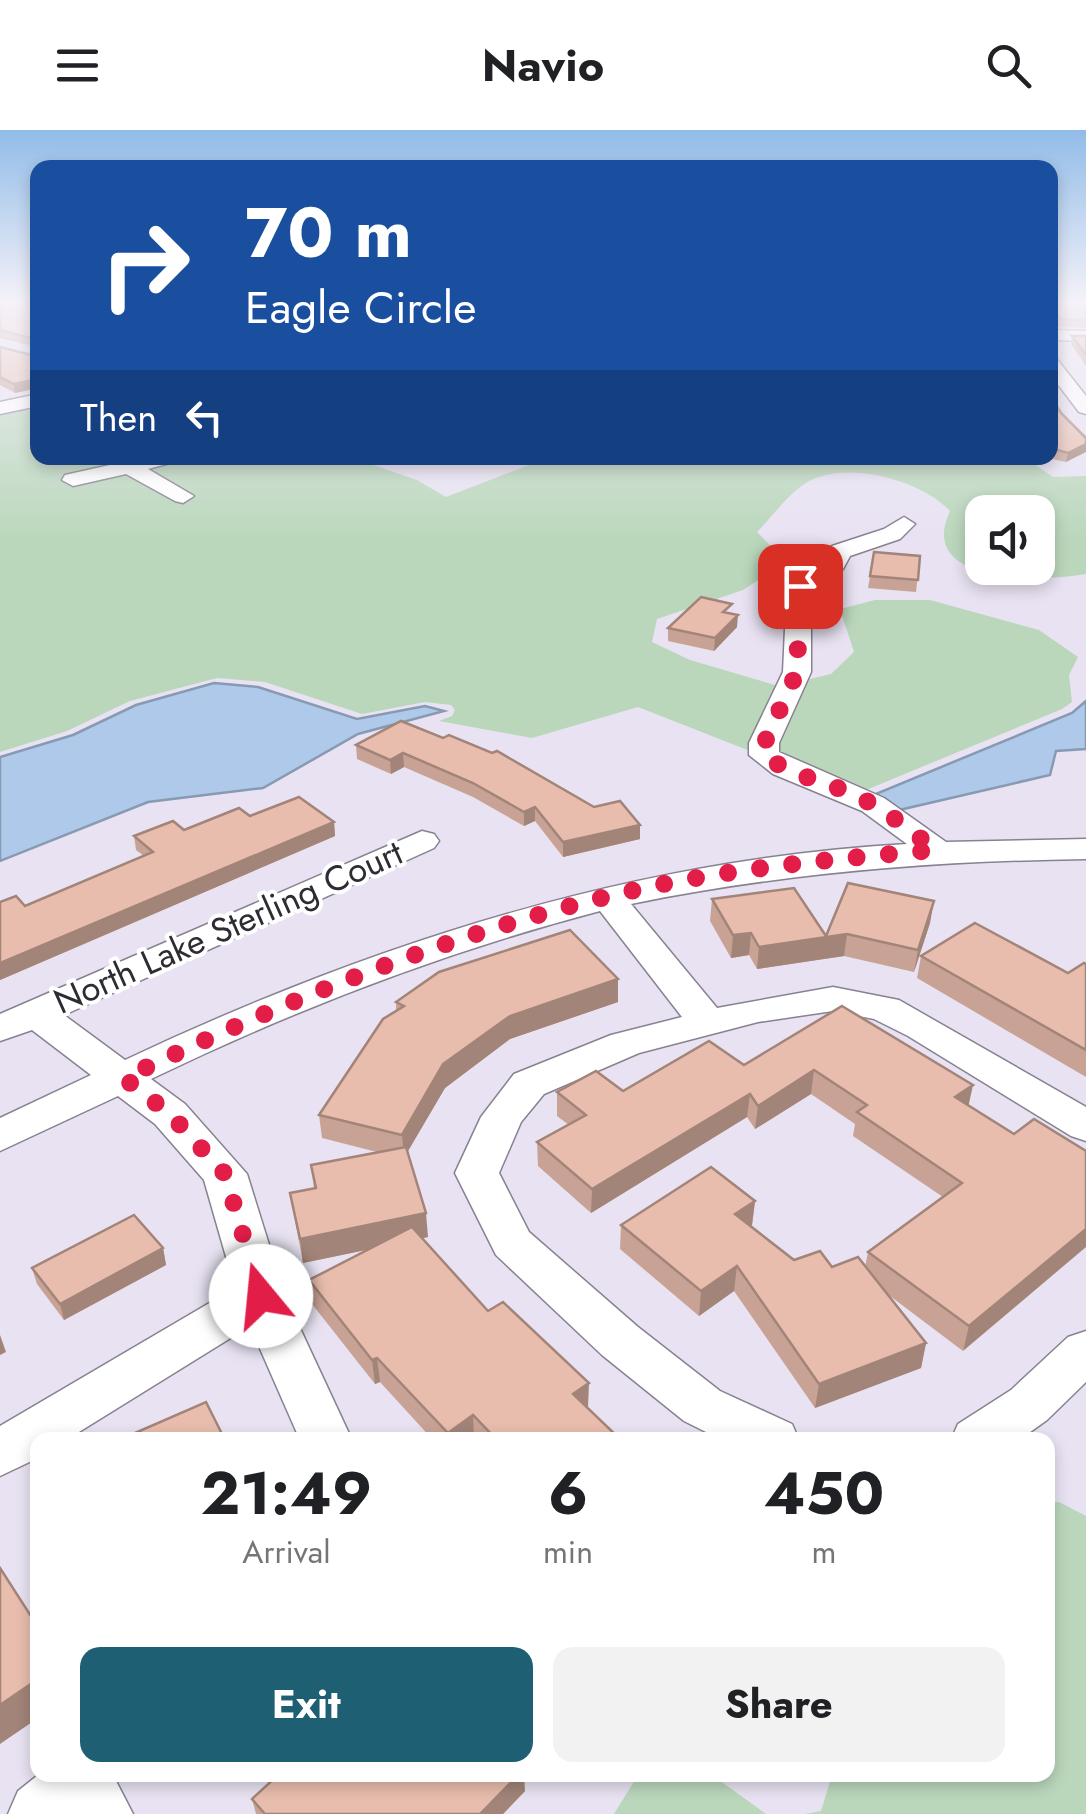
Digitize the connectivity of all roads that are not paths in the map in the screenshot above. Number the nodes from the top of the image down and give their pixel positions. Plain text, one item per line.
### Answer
1 (1067, 382) edge
2 (1086, 408) edge
3 (112, 465) edge
4 (125, 465) edge
5 (72, 480) dead end
6 (182, 496) dead end
7 (904, 524) dead end
8 (422, 841) dead end
9 (935, 850) junction
10 (1086, 850) edge
11 (607, 897) junction
12 (17, 1021) edge
13 (707, 1022) junction
14 (124, 1078) junction
15 (1086, 1126) edge
16 (0, 1136) edge
17 (261, 1296) junction
18 (1086, 1351) edge
19 (36, 1432) edge
20 (322, 1432) edge
21 (756, 1432) edge
22 (988, 1432) edge
23 (30, 1436) edge
24 (0, 1454) edge

1 - 2 street
3 - 5 street
4 - 6 street
7 - 9 street
8 - 12 street, North Lake Sterling Court
9 - 10 street
9 - 11 street
11 - 13 street
11 - 14 street
12 - 14 street
13 - 15 street
13 - 21 street
14 - 16 street
14 - 17 street
17 - 19 street
17 - 20 street
18 - 22 street
23 - 24 street

